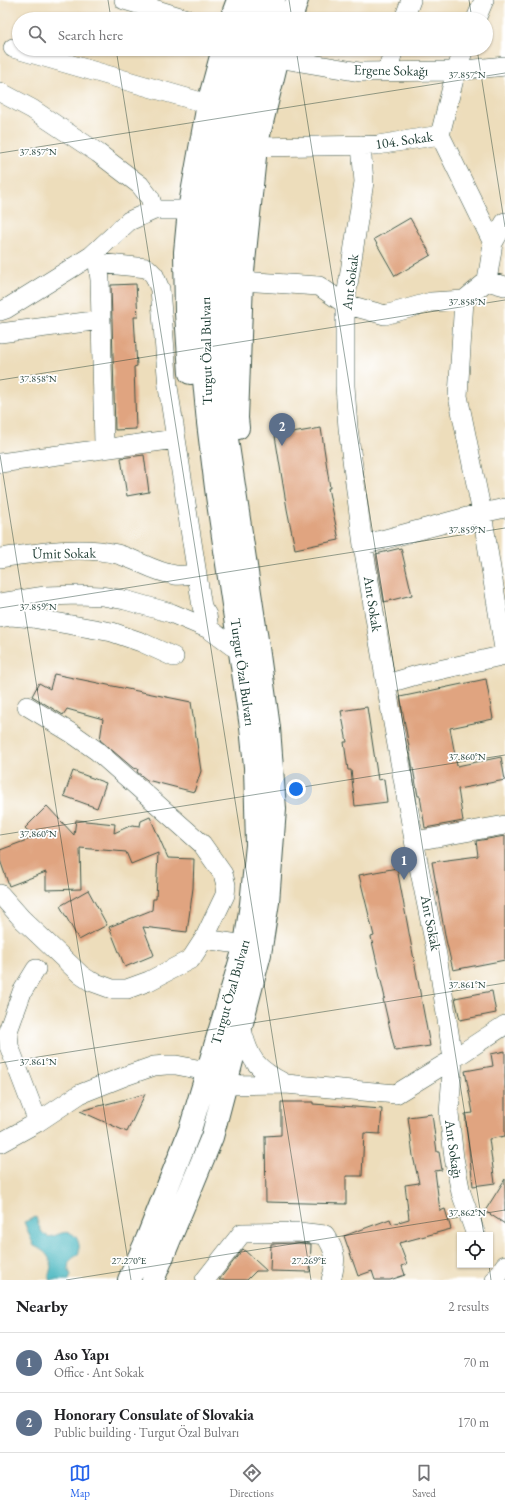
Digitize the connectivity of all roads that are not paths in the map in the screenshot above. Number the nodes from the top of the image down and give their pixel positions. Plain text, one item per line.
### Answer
1 (124, 0) edge
2 (238, 0) edge
3 (254, 0) edge
4 (274, 0) edge
5 (297, 0) edge
6 (484, 0) edge
7 (164, 12) edge
8 (234, 12) edge
9 (250, 12) edge
10 (271, 12) edge
11 (293, 12) edge
12 (479, 12) edge
13 (42, 56) edge
14 (221, 56) edge
15 (238, 56) edge
16 (271, 56) edge
17 (272, 56) edge
18 (290, 56) edge
19 (392, 56) edge
20 (461, 56) edge
21 (505, 66) edge
22 (456, 70) junction
23 (387, 72) junction
24 (0, 92) edge
25 (208, 104) junction
26 (440, 135) junction
27 (361, 145) junction
28 (256, 147) junction
29 (154, 210) junction
30 (189, 210) junction
31 (505, 222) edge
32 (493, 243) junction
33 (95, 259) junction
34 (242, 281) junction
35 (496, 284) edge
36 (464, 300) junction
37 (345, 304) junction
38 (0, 311) edge
39 (101, 320) junction
40 (0, 333) edge
41 (176, 439) junction
42 (104, 444) dead end
43 (0, 463) edge
44 (505, 508) edge
45 (482, 513) junction
46 (363, 545) junction
47 (0, 558) edge
48 (196, 574) junction
49 (0, 603) edge
50 (225, 603) junction
51 (0, 618) edge
52 (210, 629) junction
53 (232, 646) junction
54 (505, 655) edge
55 (174, 657) dead end
56 (386, 684) junction
57 (27, 706) dead end
58 (251, 727) junction
59 (275, 808) junction
60 (505, 825) edge
61 (415, 841) junction
62 (0, 894) edge
63 (204, 939) junction
64 (245, 945) junction
65 (36, 969) dead end
66 (505, 1025) edge
67 (241, 1026) junction
68 (453, 1059) junction
69 (207, 1071) junction
70 (286, 1084) junction
71 (226, 1085) junction
72 (38, 1122) junction
73 (0, 1143) edge
74 (475, 1232) edge
75 (505, 1265) edge
76 (488, 1268) edge
77 (129, 1280) edge
78 (153, 1280) edge
79 (205, 1280) edge
80 (331, 1280) edge
81 (494, 1280) edge

1 - 7 street
2 - 8 highway
3 - 9 highway
4 - 10 highway
5 - 11 highway
6 - 12 street
13 - 25 street
14 - 25 highway
15 - 58 highway, Turgut Özal Bulvarı
16 - 59 highway, Turgut Özal Bulvarı
17 - 28 highway
18 - 23 street, Ergene Sokağı
19 - 23 street
20 - 22 street
21 - 22 street, Ergene Sokağı
22 - 23 street, Ergene Sokağı
22 - 26 street
24 - 29 street
25 - 30 highway
26 - 27 street, 104. Sokak
26 - 32 street, 104. Sokak
27 - 28 street, 104. Sokak
27 - 37 street, Ant Sokak
28 - 34 highway
29 - 30 street
29 - 33 street
30 - 50 highway
31 - 32 street
32 - 35 street
33 - 38 street
33 - 39 street
33 - 41 street
34 - 37 street
34 - 59 highway
35 - 36 street
36 - 37 street
36 - 45 street
37 - 46 street, Ant Sokak
39 - 40 street
39 - 42 street
41 - 43 street
41 - 48 street
44 - 45 street
45 - 46 street
45 - 54 street
46 - 56 street, Ant Sokak
47 - 48 street, Ümit Sokak
48 - 52 street
49 - 52 street
50 - 52 street
50 - 53 highway
51 - 55 street
52 - 53 street
53 - 58 highway
54 - 56 street
56 - 61 street, Ant Sokak
57 - 63 street
58 - 64 highway, Turgut Özal Bulvarı
59 - 67 highway, Turgut Özal Bulvarı
60 - 61 street
61 - 68 street, Ant Sokak
62 - 63 street
63 - 64 street
64 - 69 highway, Turgut Özal Bulvarı
65 - 72 street
66 - 68 street
67 - 70 street
67 - 71 highway, Turgut Özal Bulvarı
68 - 70 street
68 - 74 street, Ant Sokağı
69 - 72 street
69 - 77 highway, Turgut Özal Bulvarı
70 - 71 street
71 - 78 highway, Turgut Özal Bulvarı
72 - 73 street
75 - 81 street
76 - 81 street
79 - 80 street

